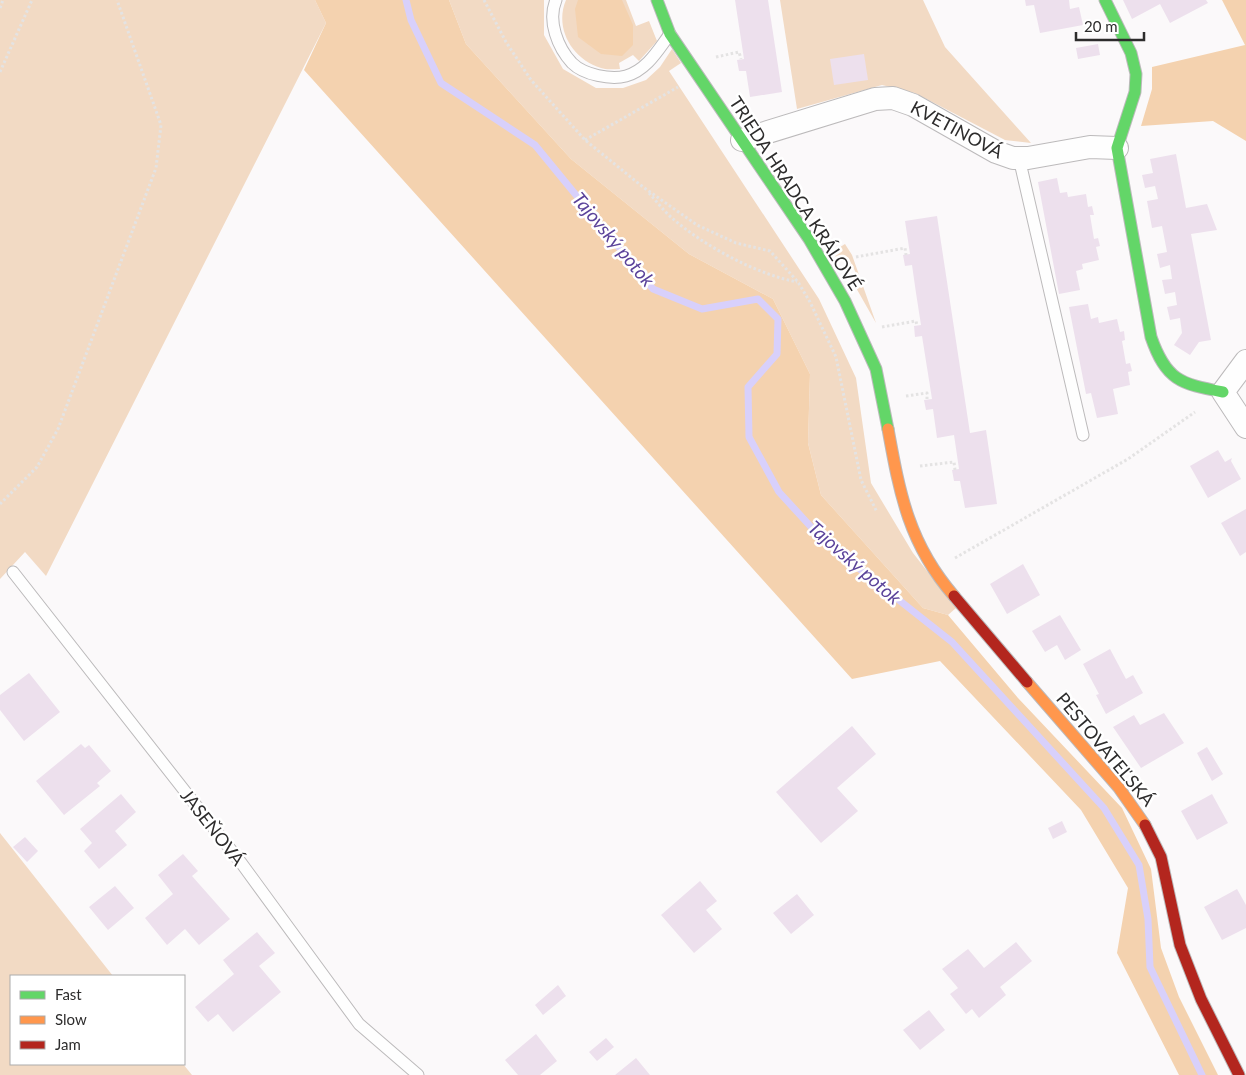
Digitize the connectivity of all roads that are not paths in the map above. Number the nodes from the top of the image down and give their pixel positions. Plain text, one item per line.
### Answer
1 (556, 0) edge
2 (657, 0) edge
3 (1105, 0) edge
4 (670, 34) junction
5 (742, 140) junction
6 (1117, 148) junction
7 (1020, 158) junction
8 (1246, 361) edge
9 (1223, 392) junction
10 (1246, 427) edge
11 (1084, 435) dead end
12 (902, 503) joint
13 (14, 572) dead end
14 (418, 1075) edge
15 (1239, 1075) edge

1 - 4 lane
2 - 4 street, TRIEDA HRADCA KRÁLOVÉ
3 - 6 street
4 - 5 street, TRIEDA HRADCA KRÁLOVÉ
5 - 7 street, KVETINOVÁ
5 - 12 street, TRIEDA HRADCA KRÁLOVÉ
6 - 7 street, KVETINOVÁ
6 - 9 street
7 - 11 lane
8 - 9 street
9 - 10 street
12 - 15 street, PESTOVATEĽSKÁ
13 - 14 lane, JASEŇOVÁ

